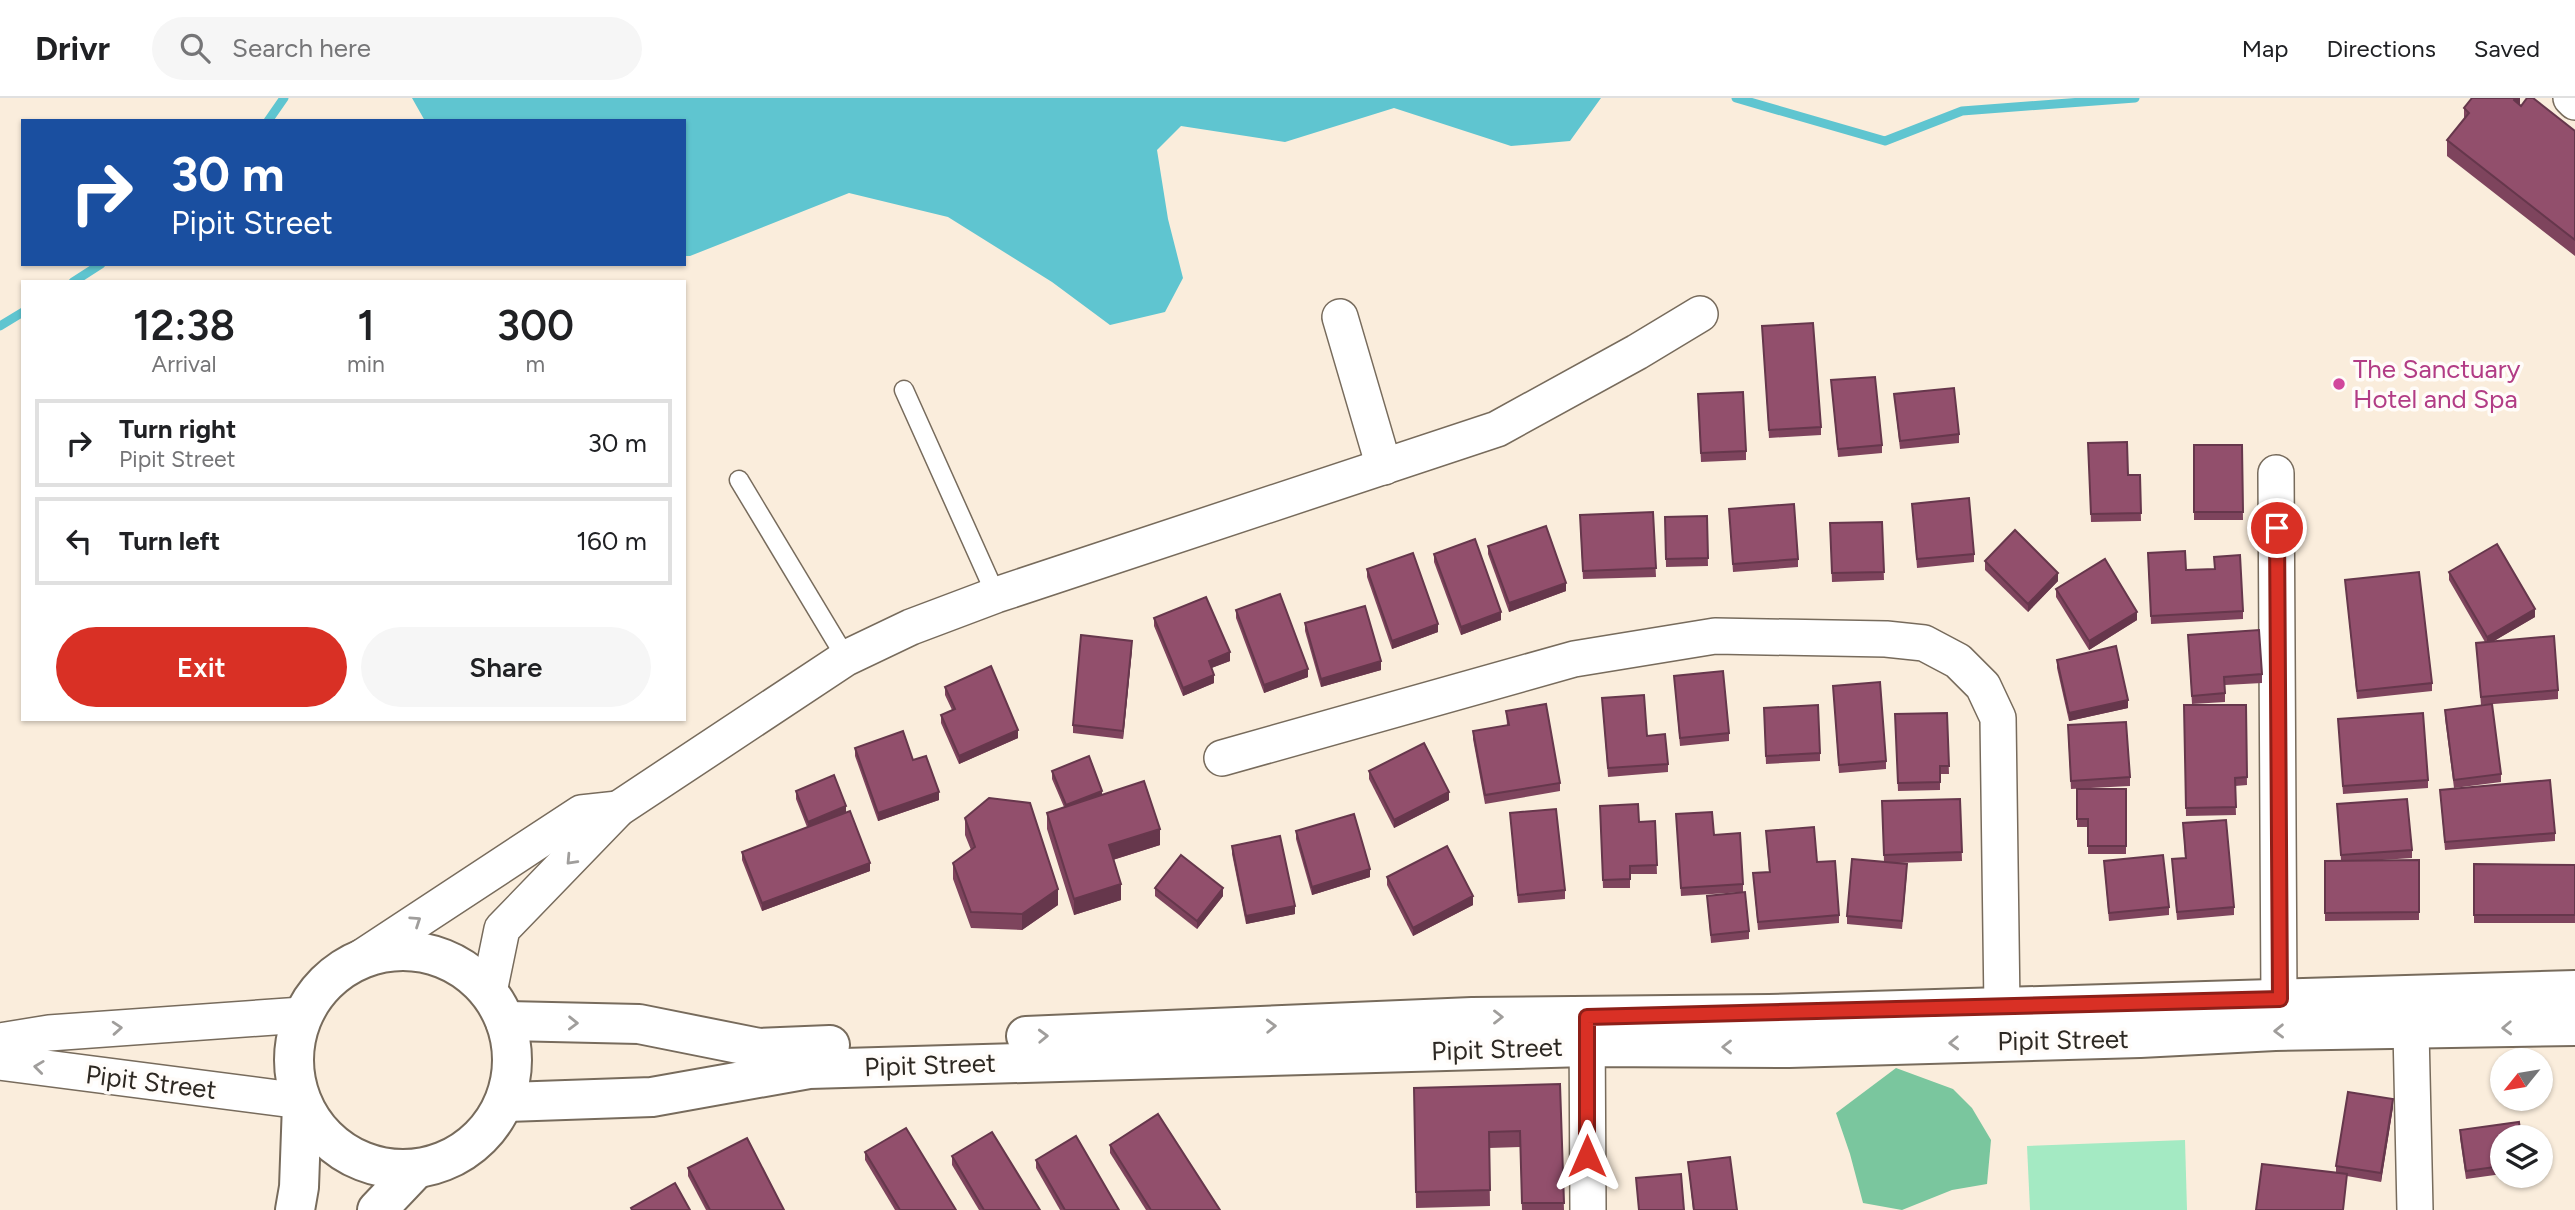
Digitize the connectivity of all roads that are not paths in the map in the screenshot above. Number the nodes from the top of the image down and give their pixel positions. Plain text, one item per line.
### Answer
1 (2571, 98) edge
2 (2575, 102) edge
3 (1700, 314) dead end
4 (1340, 317) dead end
5 (904, 390) dead end
6 (1384, 467) junction
7 (2276, 473) dead end
8 (739, 480) dead end
9 (996, 595) junction
10 (846, 658) junction
11 (1222, 758) dead end
12 (618, 810) junction
13 (359, 959) junction
14 (2575, 989) edge
15 (2280, 999) junction
16 (497, 1007) junction
17 (2002, 1007) junction
18 (302, 1015) junction
19 (2575, 1026) edge
20 (2411, 1031) junction
21 (1587, 1032) junction
22 (0, 1041) edge
23 (0, 1062) edge
24 (505, 1102) junction
25 (302, 1103) junction
26 (415, 1170) junction
27 (295, 1210) edge
28 (377, 1210) edge
29 (1588, 1210) edge
30 (2415, 1210) edge

1 - 2 street
3 - 6 street
4 - 6 street
5 - 9 lane
6 - 9 street
7 - 15 street
8 - 10 lane
9 - 10 street
10 - 12 street
11 - 17 street
13 -> 12 street
12 -> 16 street
13 - 16 main road
13 - 18 main road
14 - 15 main road, Pipit Street
15 - 17 main road, Pipit Street
16 -> 21 main road, Pipit Street
16 - 24 main road
17 - 21 main road, Pipit Street
22 -> 18 street, Pipit Street
18 - 25 main road
19 -> 20 main road, Pipit Street
20 -> 21 main road, Pipit Street
20 - 30 street
21 - 24 main road, Pipit Street
21 - 29 street
25 -> 23 street, Pipit Street
24 - 26 main road
25 - 26 main road
25 - 27 main road
26 - 28 main road

